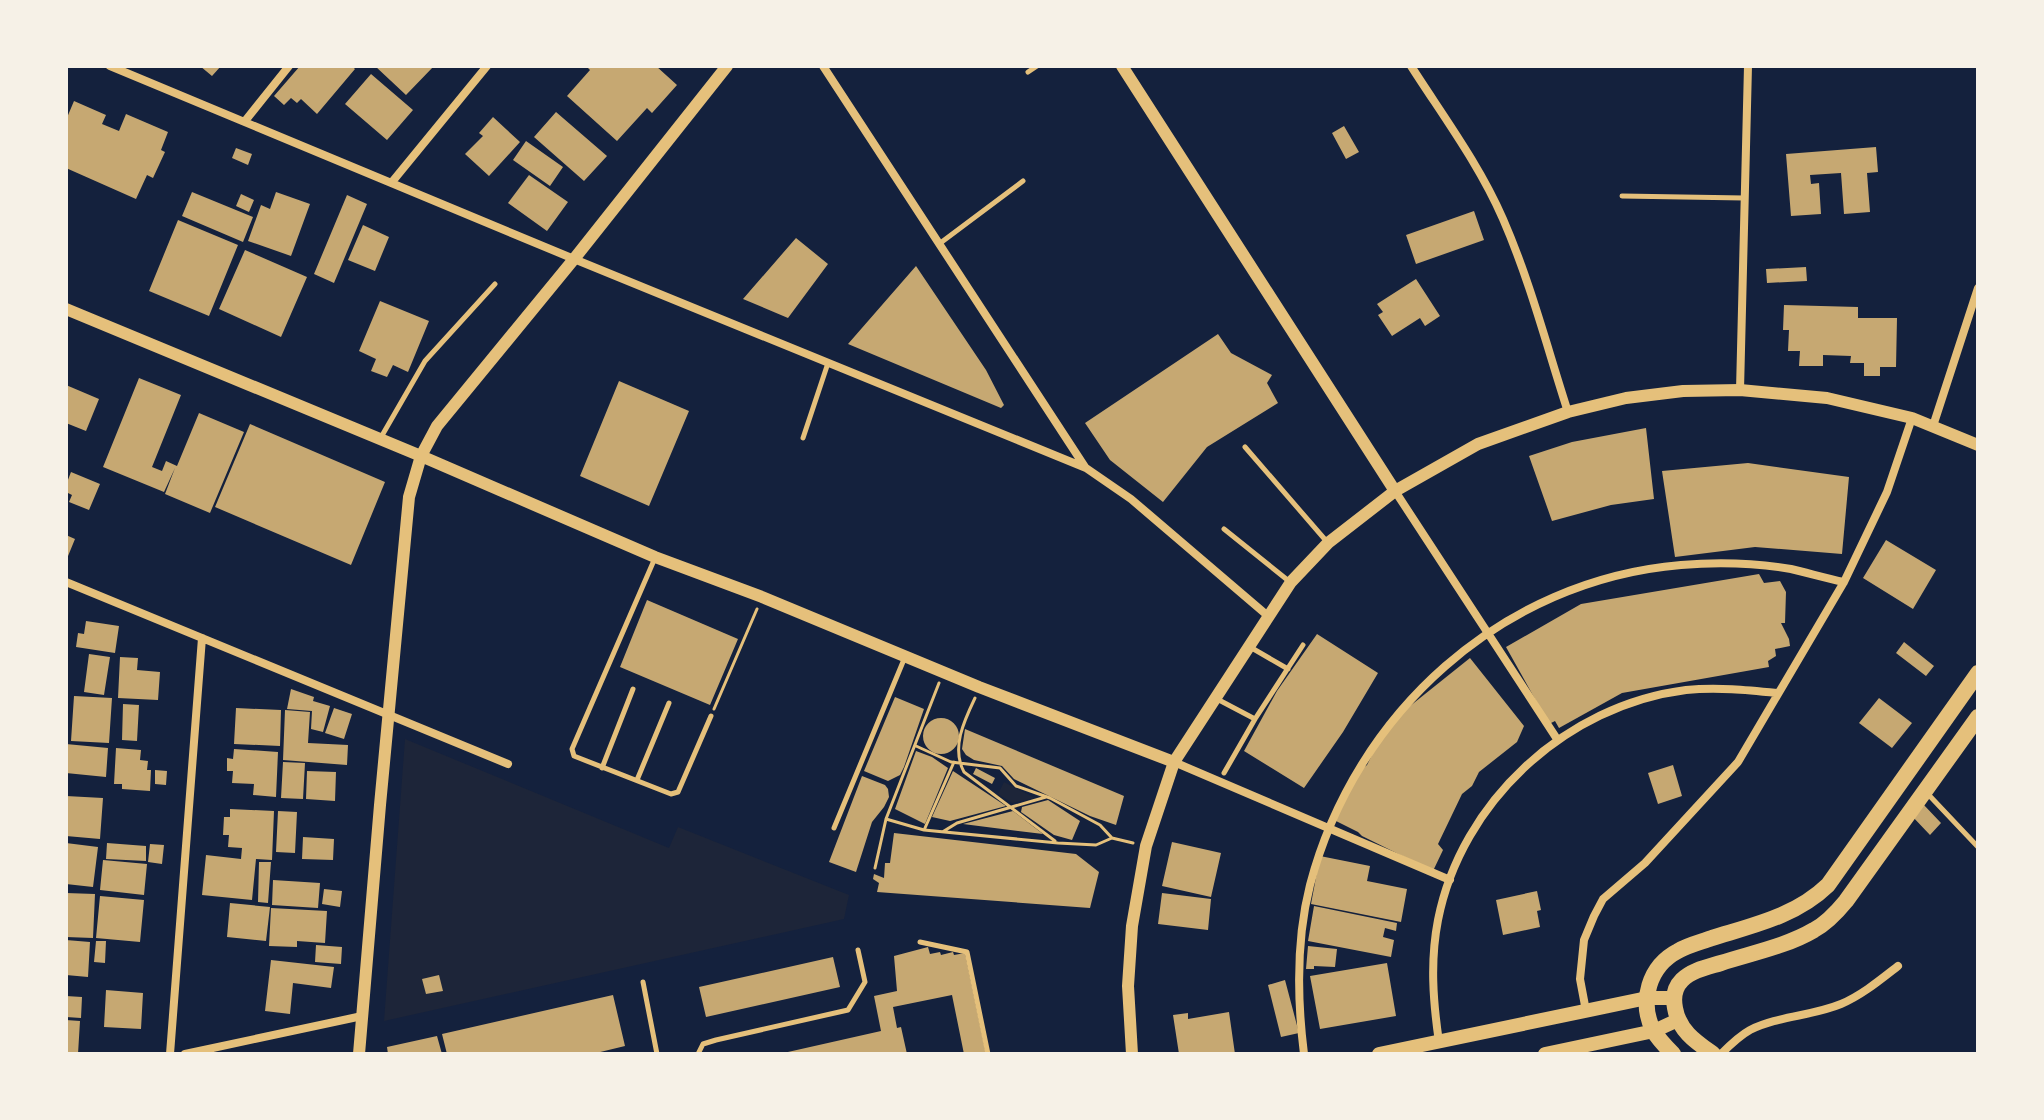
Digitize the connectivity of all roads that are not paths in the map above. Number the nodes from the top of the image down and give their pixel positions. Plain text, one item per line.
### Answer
1 (110, 66) edge
2 (289, 66) edge
3 (487, 66) edge
4 (727, 66) edge
5 (823, 66) edge
6 (1037, 66) edge
7 (1122, 66) edge
8 (1411, 66) edge
9 (1748, 66) edge
10 (1028, 72) dead end
11 (245, 121) junction
12 (1023, 181) dead end
13 (392, 182) junction
14 (1622, 196) dead end
15 (1744, 198) junction
16 (939, 244) junction
17 (574, 259) junction
18 (495, 284) dead end
19 (1978, 288) edge
20 (66, 309) edge
21 (828, 362) junction
22 (1740, 390) junction
23 (1568, 412) junction
24 (1912, 418) junction
25 (1933, 426) junction
26 (803, 438) dead end
27 (380, 439) junction
28 (1978, 445) edge
29 (1245, 447) dead end
30 (421, 456) junction
31 (1086, 468) junction
32 (1395, 491) junction
33 (1224, 529) dead end
34 (1328, 543) junction
35 (655, 557) junction
36 (66, 582) edge
37 (1291, 582) junction
38 (1844, 582) junction
39 (1268, 616) junction
40 (1488, 633) junction
41 (202, 638) junction
42 (1303, 645) dead end
43 (1249, 646) junction
44 (905, 656) junction
45 (1288, 669) junction
46 (1978, 673) edge
47 (633, 689) dead end
48 (1777, 693) junction
49 (1216, 698) junction
50 (669, 703) dead end
51 (1957, 703) junction
52 (388, 715) junction
53 (711, 716) road end
54 (1978, 718) edge
55 (1255, 719) junction
56 (1557, 739) junction
57 (1174, 762) junction
58 (508, 764) dead end
59 (602, 768) junction
60 (1224, 773) dead end
61 (637, 780) junction
62 (1925, 791) junction
63 (834, 828) dead end
64 (1328, 828) junction
65 (1978, 847) edge
66 (1450, 880) junction
67 (920, 942) dead end
68 (858, 950) dead end
69 (1898, 966) dead end
70 (643, 982) dead end
71 (1647, 998) junction
72 (1674, 998) junction
73 (1586, 1011) junction
74 (362, 1016) junction
75 (1678, 1020) junction
76 (1654, 1031) junction
77 (1439, 1042) junction
78 (1594, 1049) edge
79 (1552, 1053) edge
80 (170, 1054) edge
81 (185, 1054) edge
82 (359, 1054) edge
83 (657, 1054) edge
84 (698, 1054) edge
85 (988, 1054) edge
86 (1132, 1054) edge
87 (1304, 1054) edge
88 (1379, 1054) edge
89 (1673, 1054) edge
90 (1713, 1054) edge
91 (1721, 1054) edge

1 - 11 street
2 - 11 street
3 - 13 street
4 - 17 street
5 - 16 street
6 - 10 lane
7 - 32 street
8 - 23 street
9 - 15 street
11 - 13 street
12 - 16 lane
13 - 17 street
14 - 15 lane
15 - 22 street
16 - 31 street
17 - 21 street
17 - 30 street
18 - 27 lane
19 - 25 street
20 - 27 street
21 - 26 lane
21 - 31 street
22 - 23 street
22 - 24 street
23 - 32 street
24 - 25 street
24 - 38 street
25 - 28 street
27 - 30 street
29 - 34 lane
30 - 35 street
30 - 52 street
31 - 39 street
32 - 34 street
32 - 40 street
33 - 37 lane
34 - 37 street
35 - 44 street
35 - 59 lane
36 - 41 street
37 - 39 street
38 - 40 street
38 - 48 street
39 - 43 street
40 - 56 street
40 - 64 street
41 - 52 street
41 - 80 street
42 - 45 lane
43 - 45 lane
43 - 49 street
44 - 57 street
44 - 63 lane
45 - 55 lane
46 - 51 main road
47 - 59 lane
48 - 56 street
48 - 73 street
49 - 55 lane
49 - 57 street
50 - 61 lane
51 - 54 street
51 - 71 main road
52 - 58 street
52 - 74 street
53 - 61 lane
54 - 62 main road
55 - 60 lane
56 - 66 street
57 - 64 street
57 - 86 street
59 - 61 lane
62 - 65 lane
62 - 72 main road
64 - 66 street
64 - 87 street
66 - 77 street
67 - 85 lane
68 - 84 lane
69 - 91 street
70 - 83 lane
71 - 72 main road
71 - 73 main road
71 - 76 main road
72 - 75 main road
73 - 77 main road
74 - 81 street
74 - 82 street
75 - 76 main road
75 - 90 main road
76 - 78 main road
76 - 89 main road
77 - 88 main road
78 - 79 main road

